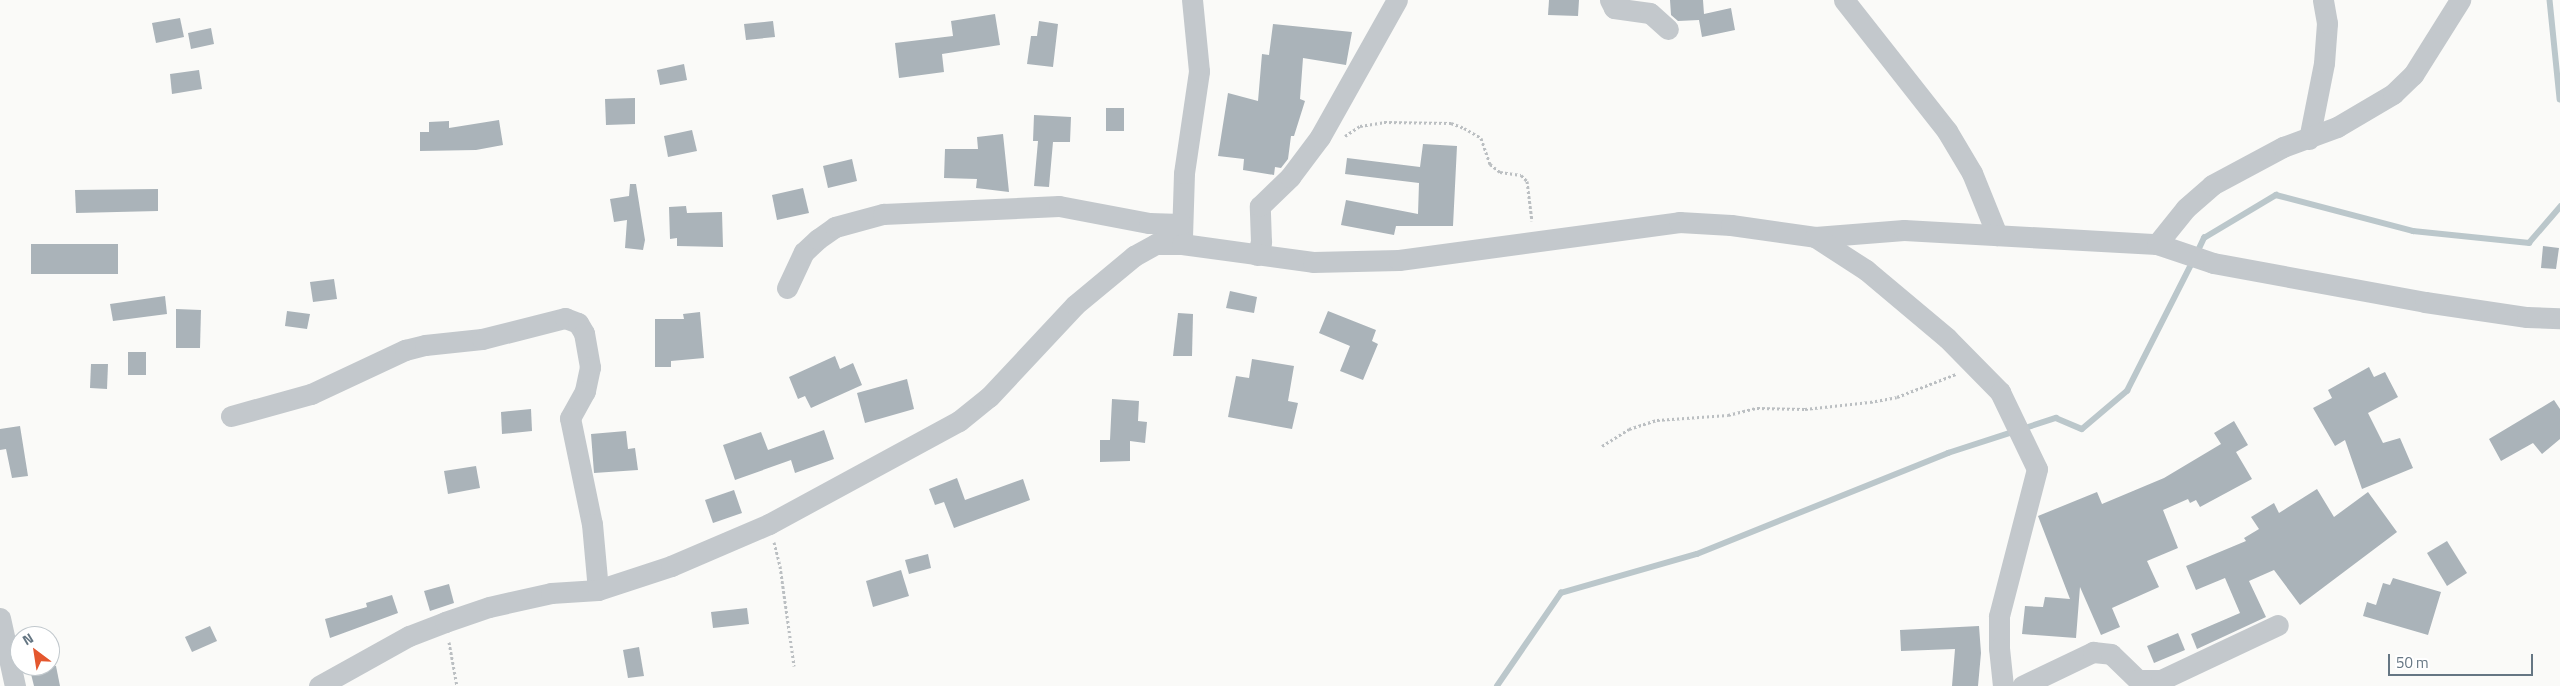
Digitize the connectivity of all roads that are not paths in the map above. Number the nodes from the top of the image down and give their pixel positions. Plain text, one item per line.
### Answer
1 (1192, 0) edge
2 (1397, 0) edge
3 (1610, 0) edge
4 (1844, 0) edge
5 (2323, 0) edge
6 (2460, 0) edge
7 (1668, 30) dead end
8 (2309, 140) junction
9 (1182, 234) junction
10 (1997, 235) junction
11 (1815, 236) junction
12 (2166, 248) junction
13 (1258, 255) junction
14 (787, 288) dead end
15 (2560, 318) edge
16 (231, 416) dead end
17 (598, 590) junction
18 (0, 618) edge
19 (2278, 625) dead end
20 (14, 686) edge
21 (319, 686) edge
22 (2004, 686) edge
23 (2022, 686) edge

1 - 9 street
2 - 13 street
3 - 7 street
4 - 10 street
5 - 8 street
6 - 8 street
8 - 12 street
9 - 13 street
9 - 14 street
9 - 17 street
10 - 11 street
10 - 12 street
11 - 13 street
11 - 22 street
12 - 15 street
16 - 17 street
17 - 21 street
18 - 20 street
19 - 23 street

